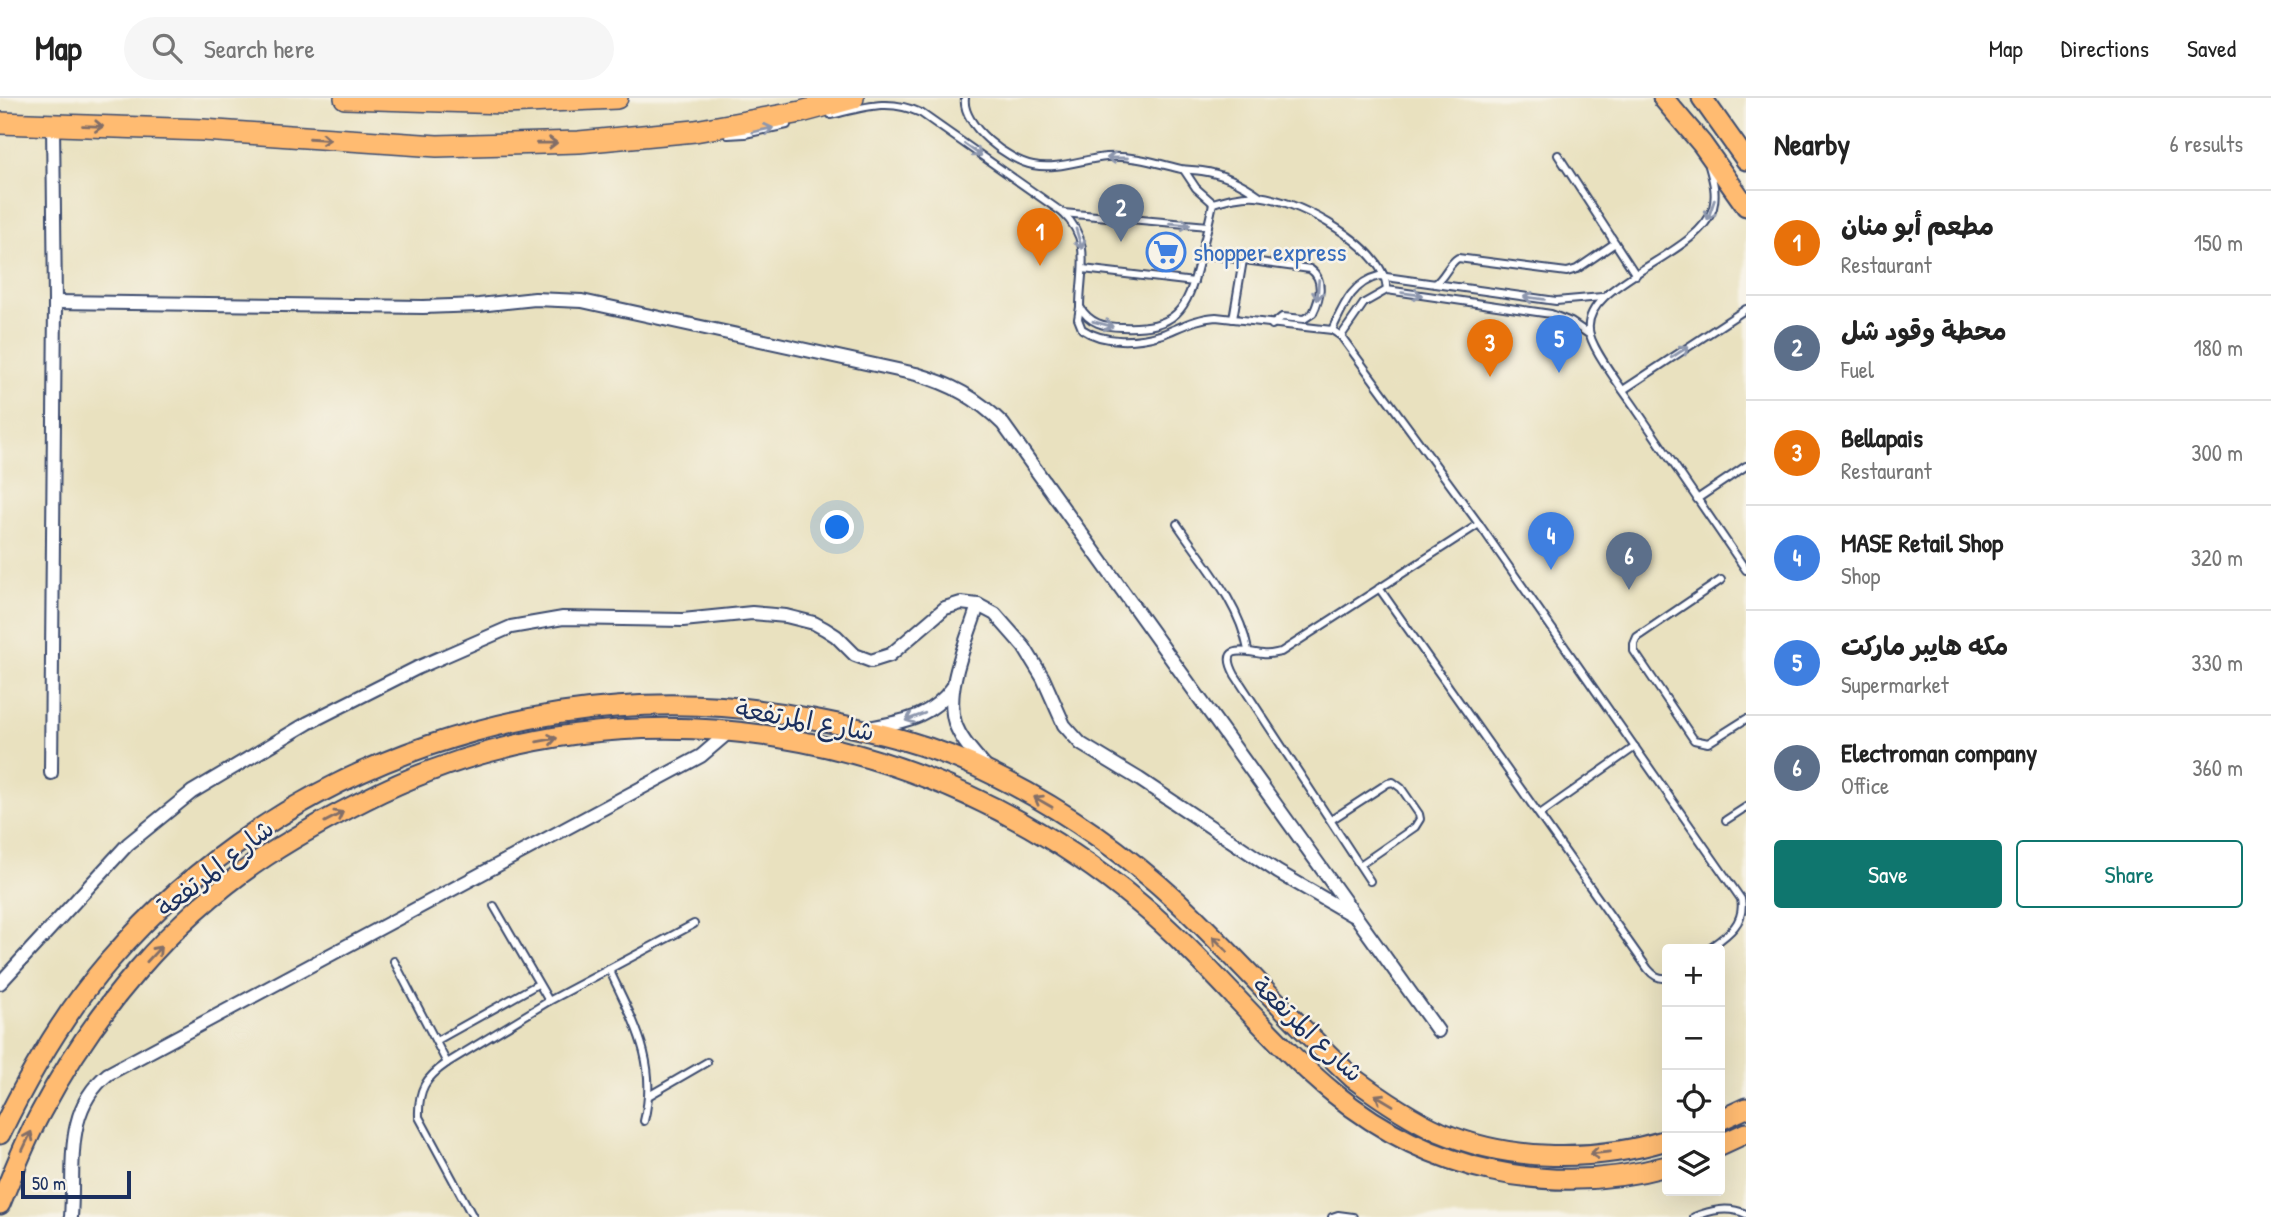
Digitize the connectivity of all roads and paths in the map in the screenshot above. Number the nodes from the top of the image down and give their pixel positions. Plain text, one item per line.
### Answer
1 (345, 98) edge
2 (617, 98) edge
3 (853, 98) edge
4 (965, 98) edge
5 (1663, 98) edge
6 (1702, 98) edge
7 (414, 100) edge
8 (825, 116) dead end
9 (800, 122) dead end
10 (0, 123) edge
11 (53, 125) junction
12 (695, 131) junction
13 (1702, 144) junction
14 (1558, 155) dead end
15 (1746, 160) edge
16 (1184, 170) junction
17 (1260, 196) junction
18 (1213, 203) junction
19 (1746, 206) edge
20 (1063, 213) junction
21 (1208, 226) junction
22 (1615, 243) junction
23 (1201, 254) junction
24 (1243, 260) junction
25 (1451, 267) junction
26 (1083, 269) junction
27 (1636, 275) junction
28 (1385, 276) junction
29 (1194, 282) junction
30 (1434, 284) junction
31 (1457, 287) junction
32 (1387, 290) junction
33 (1602, 297) junction
34 (55, 302) junction
35 (1080, 307) junction
36 (1746, 309) edge
37 (1233, 319) junction
38 (1272, 325) junction
39 (1332, 330) junction
40 (1590, 335) junction
41 (1341, 337) junction
42 (1623, 390) junction
43 (1746, 466) edge
44 (1697, 499) junction
45 (1177, 524) dead end
46 (1479, 524) junction
47 (1746, 570) edge
48 (1721, 580) dead end
49 (1379, 588) junction
50 (978, 605) junction
51 (1248, 650) junction
52 (953, 686) junction
53 (1746, 719) edge
54 (866, 729) junction
55 (730, 732) junction
56 (1635, 747) junction
57 (51, 773) dead end
58 (990, 773) junction
59 (1746, 807) edge
60 (1540, 814) junction
61 (1331, 820) junction
62 (1726, 820) dead end
63 (1360, 865) junction
64 (1370, 881) dead end
65 (494, 906) dead end
66 (1357, 917) junction
67 (694, 924) dead end
68 (1715, 944) edge
69 (394, 961) dead end
70 (609, 969) junction
71 (1662, 978) edge
72 (0, 983) edge
73 (538, 984) junction
74 (549, 1001) junction
75 (1438, 1031) dead end
76 (436, 1041) junction
77 (707, 1062) dead end
78 (447, 1063) junction
79 (650, 1095) junction
80 (1746, 1108) edge
81 (1725, 1118) edge
82 (644, 1121) dead end
83 (1746, 1133) edge
84 (0, 1134) edge
85 (1662, 1141) edge
86 (1725, 1143) edge
87 (1662, 1167) edge
88 (0, 1204) edge
89 (1746, 1214) edge
90 (71, 1217) edge
91 (473, 1217) edge
92 (1332, 1217) edge
93 (1353, 1217) edge
94 (1694, 1217) edge

1 - 7 highway
2 - 7 highway
3 - 12 highway
16 -> 4 lane
5 - 13 main road
6 - 15 main road
8 -> 20 lane
12 -> 9 lane
10 - 11 highway
11 -> 12 highway
11 - 34 street
13 - 19 main road
13 -> 27 lane
14 - 22 lane
16 - 17 lane
16 - 18 lane
17 - 18 lane
17 - 28 lane
18 - 21 lane
20 -> 21 lane
20 -> 26 lane
21 - 23 lane
22 - 25 lane
22 - 27 lane
23 - 24 lane
23 - 29 lane
24 - 37 lane
24 -> 38 lane
25 - 30 lane
25 - 31 lane
26 - 29 lane
26 - 35 lane
27 - 33 lane
28 - 30 lane
28 - 32 lane
28 - 39 lane
35 -> 29 lane
30 - 31 lane
33 -> 31 lane
32 -> 40 lane
32 - 41 lane
33 - 40 lane
34 - 57 street
34 - 66 street
35 - 37 lane
42 -> 36 lane
37 - 38 lane
38 - 39 lane
39 - 41 lane
40 - 42 lane
41 - 46 lane
42 - 44 lane
43 - 44 lane
44 - 47 lane
45 - 51 lane
46 - 49 lane
46 - 56 lane
48 - 53 lane
49 - 51 lane
49 - 60 lane
50 - 52 street
50 - 66 street
50 - 72 street
51 - 61 lane
52 -> 54 street
52 - 58 street
54 - 58 main road, شارع المرتفعة
54 - 84 main road, شارع المرتفعة
55 - 87 main road, شارع المرتفعة
88 -> 55 main road, شارع المرتفعة
55 - 90 street
56 - 60 lane
56 - 68 lane
85 -> 58 main road, شارع المرتفعة
59 - 62 lane
60 - 71 lane
61 - 63 lane
61 - 63 lane
63 - 64 lane
65 - 73 lane
66 - 75 street
67 - 70 lane
69 - 76 lane
70 - 74 lane
70 - 79 lane
73 - 74 lane
73 - 76 lane
74 - 78 lane
76 - 78 lane
77 - 79 lane
78 - 91 lane
79 - 82 lane
80 - 81 main road
83 - 86 main road
89 - 94 lane
92 - 93 lane

